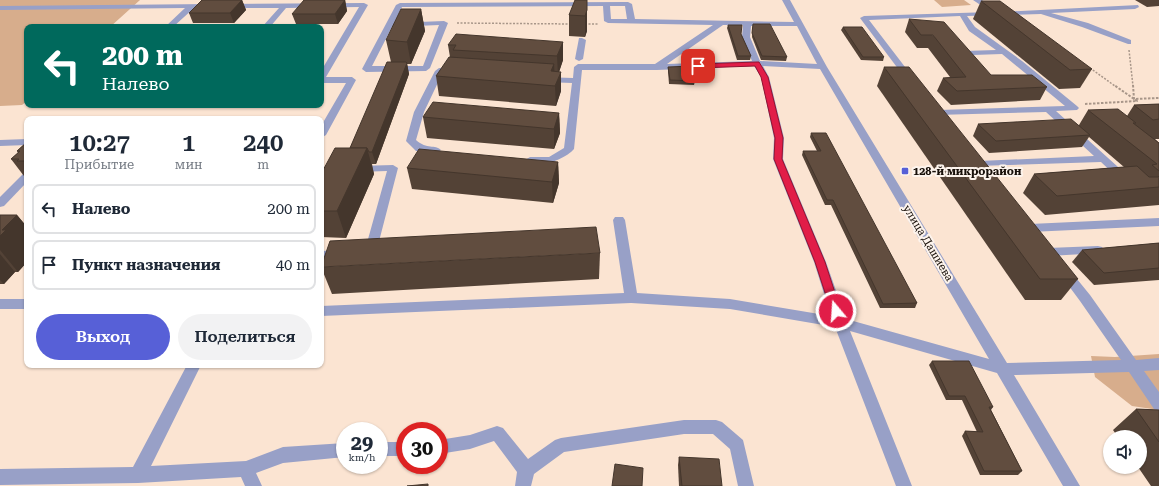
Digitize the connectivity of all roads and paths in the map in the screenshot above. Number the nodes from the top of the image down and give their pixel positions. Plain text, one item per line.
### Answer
1 (786, 0) edge
2 (978, 0) edge
3 (602, 4) junction
4 (192, 6) junction
5 (284, 6) junction
6 (1135, 7) dead end
7 (0, 8) edge
8 (1034, 12) junction
9 (962, 14) junction
10 (999, 14) junction
11 (631, 20) junction
12 (457, 23) dead end
13 (721, 23) junction
14 (172, 24) edge
15 (269, 24) edge
16 (575, 24) edge
17 (583, 24) edge
18 (747, 24) junction
19 (799, 24) junction
20 (390, 25) junction
21 (582, 40) dead end
22 (1128, 42) joint
23 (1004, 52) junction
24 (579, 63) junction
25 (757, 64) junction
26 (1088, 66) edge
27 (657, 67) junction
28 (824, 67) junction
29 (983, 71) edge
30 (462, 73) edge
31 (324, 74) edge
32 (538, 78) edge
33 (324, 79) edge
34 (577, 81) junction
35 (1030, 84) edge
36 (1045, 84) junction
37 (916, 85) edge
38 (1159, 98) edge
39 (1134, 99) junction
40 (1075, 108) junction
41 (1048, 109) junction
42 (948, 125) edge
43 (324, 130) edge
44 (24, 142) edge
45 (0, 143) edge
46 (443, 151) edge
47 (520, 159) edge
48 (1103, 159) junction
49 (348, 169) edge
50 (988, 176) edge
51 (24, 179) edge
52 (1129, 183) edge
53 (0, 203) edge
54 (619, 220) dead end
55 (1159, 222) edge
56 (1044, 246) junction
57 (1112, 249) edge
58 (324, 255) edge
59 (631, 298) junction
60 (0, 304) edge
61 (24, 304) edge
62 (324, 311) edge
63 (840, 323) junction
64 (1159, 364) edge
65 (1132, 366) junction
66 (192, 368) edge
67 (1003, 369) junction
68 (1159, 404) edge
69 (448, 446) edge
70 (336, 451) edge
71 (246, 469) junction
72 (138, 476) junction
73 (0, 477) edge
74 (524, 478) edge
75 (254, 486) edge
76 (746, 486) edge
77 (904, 486) edge
78 (1072, 486) edge

1 - 19 street, улица Дашиева
2 - 10 street
3 - 11 street
3 - 11 street
3 - 17 path
3 - 20 street
4 - 5 street
4 - 7 street
4 - 14 street
5 - 15 street
5 - 31 street
6 - 8 street
8 - 10 street
8 - 22 street
9 - 10 street
9 - 23 street
9 - 37 street
11 - 13 street
12 - 16 path
13 - 18 street
13 - 27 street
18 - 19 street
18 - 25 street
19 - 28 street, улица Дашиева
20 - 20 street
21 - 24 street
22 - 39 path
23 - 29 street
23 - 36 street
24 - 27 street
24 - 34 street
25 - 27 street
25 - 28 street
25 - 63 street
26 - 39 path
28 - 67 street, улица Дашиева
30 - 46 street
32 - 34 street
33 - 43 street
34 - 47 street
35 - 36 street
36 - 40 street
38 - 39 path
39 - 40 path
40 - 41 street
41 - 42 street
41 - 48 street
44 - 45 street
48 - 50 street
48 - 52 street
49 - 58 street
51 - 53 street
54 - 59 street
55 - 56 street
56 - 57 street
56 - 65 street
59 - 62 street
59 - 63 street
60 - 61 street
63 - 67 street
63 - 77 street
64 - 65 street
65 - 67 street
65 - 68 street
66 - 72 street
67 - 78 street, улица Дашиева
69 - 74 street
70 - 71 street
71 - 72 street
71 - 75 street
72 - 73 street
74 - 76 street

